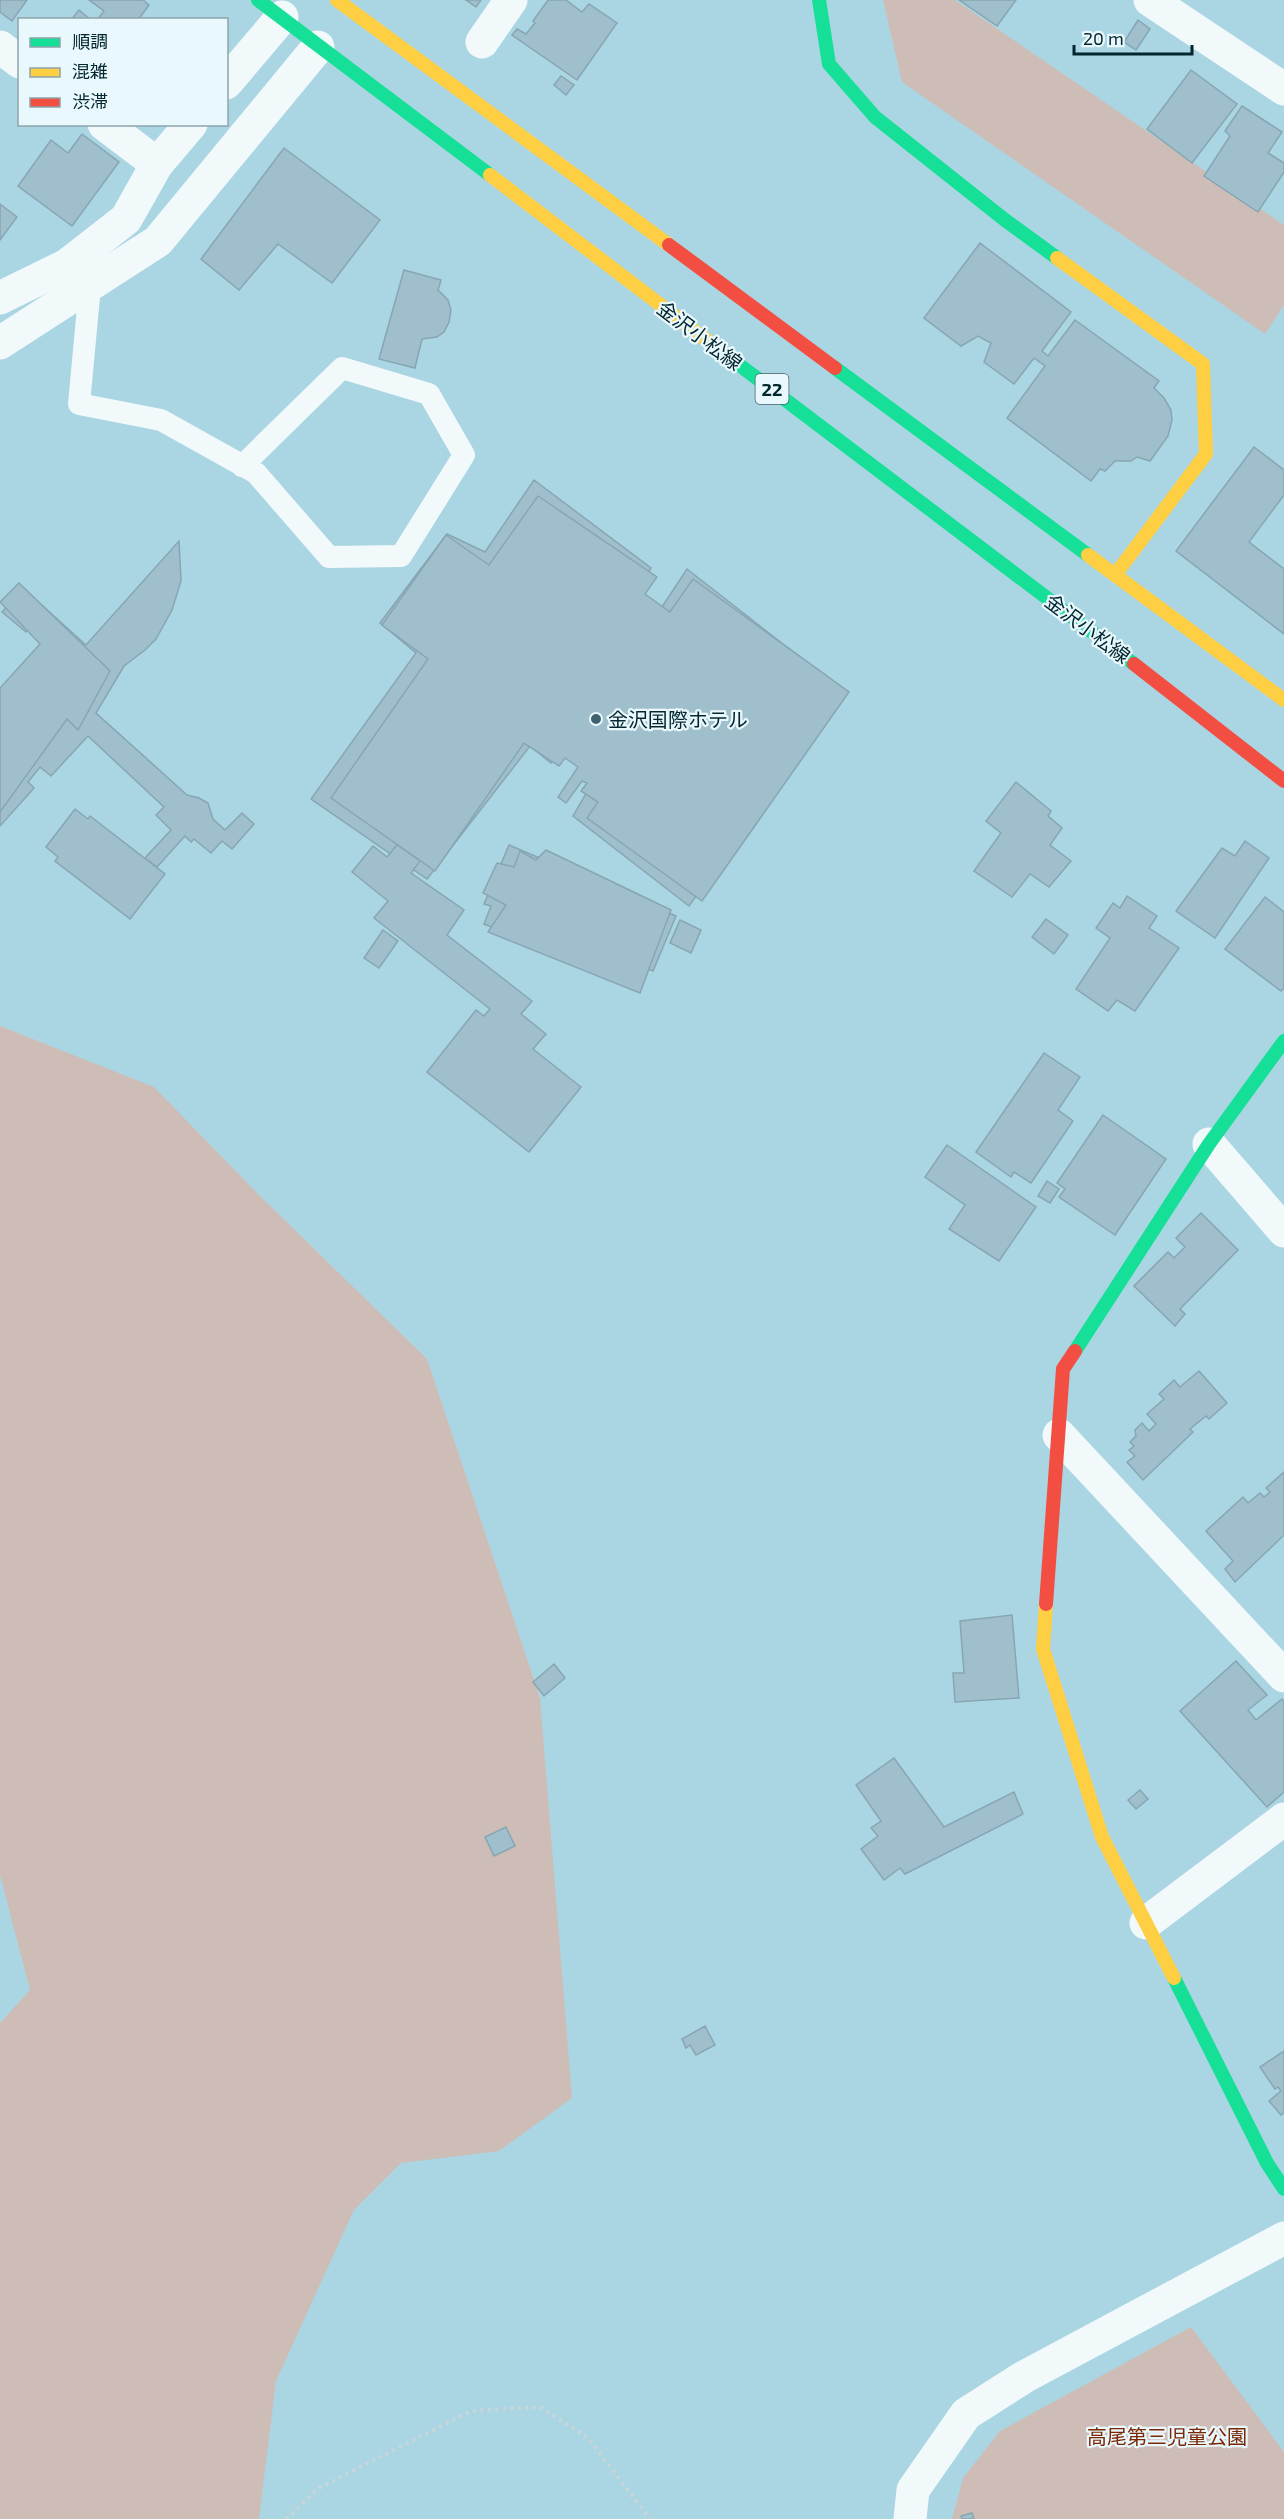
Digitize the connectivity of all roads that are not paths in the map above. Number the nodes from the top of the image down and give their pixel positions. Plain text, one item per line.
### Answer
1 (337, 0) edge
2 (511, 0) edge
3 (819, 0) edge
4 (1150, 0) edge
5 (270, 9) edge
6 (482, 42) dead end
7 (0, 47) edge
8 (318, 47) junction
9 (18, 60) edge
10 (228, 79) edge
11 (1284, 89) edge
12 (107, 126) edge
13 (189, 126) edge
14 (157, 164) junction
15 (90, 286) junction
16 (0, 298) edge
17 (0, 343) edge
18 (242, 466) junction
19 (1115, 575) junction
20 (1284, 700) edge
21 (1284, 781) edge
22 (1284, 1041) edge
23 (1209, 1144) junction
24 (1284, 1231) edge
25 (1059, 1435) junction
26 (1284, 1676) edge
27 (1284, 1819) edge
28 (1146, 1923) junction
29 (1284, 2189) edge
30 (1284, 2238) edge
31 (910, 2519) edge

1 - 19 main road
2 - 6 street
3 - 19 main road
4 - 11 street
5 - 8 main road, 金沢小松線 / 22
5 - 10 street
7 - 9 street
8 - 15 street
8 - 21 main road, 金沢小松線 / 22
12 - 14 street
13 - 14 street
14 - 16 street
15 - 17 street
15 - 18 lane
18 - 18 lane
19 - 20 main road
22 - 23 main road
23 - 24 street
23 - 25 main road
25 - 26 street
25 - 28 main road
27 - 28 street
28 - 29 main road
30 - 31 street

